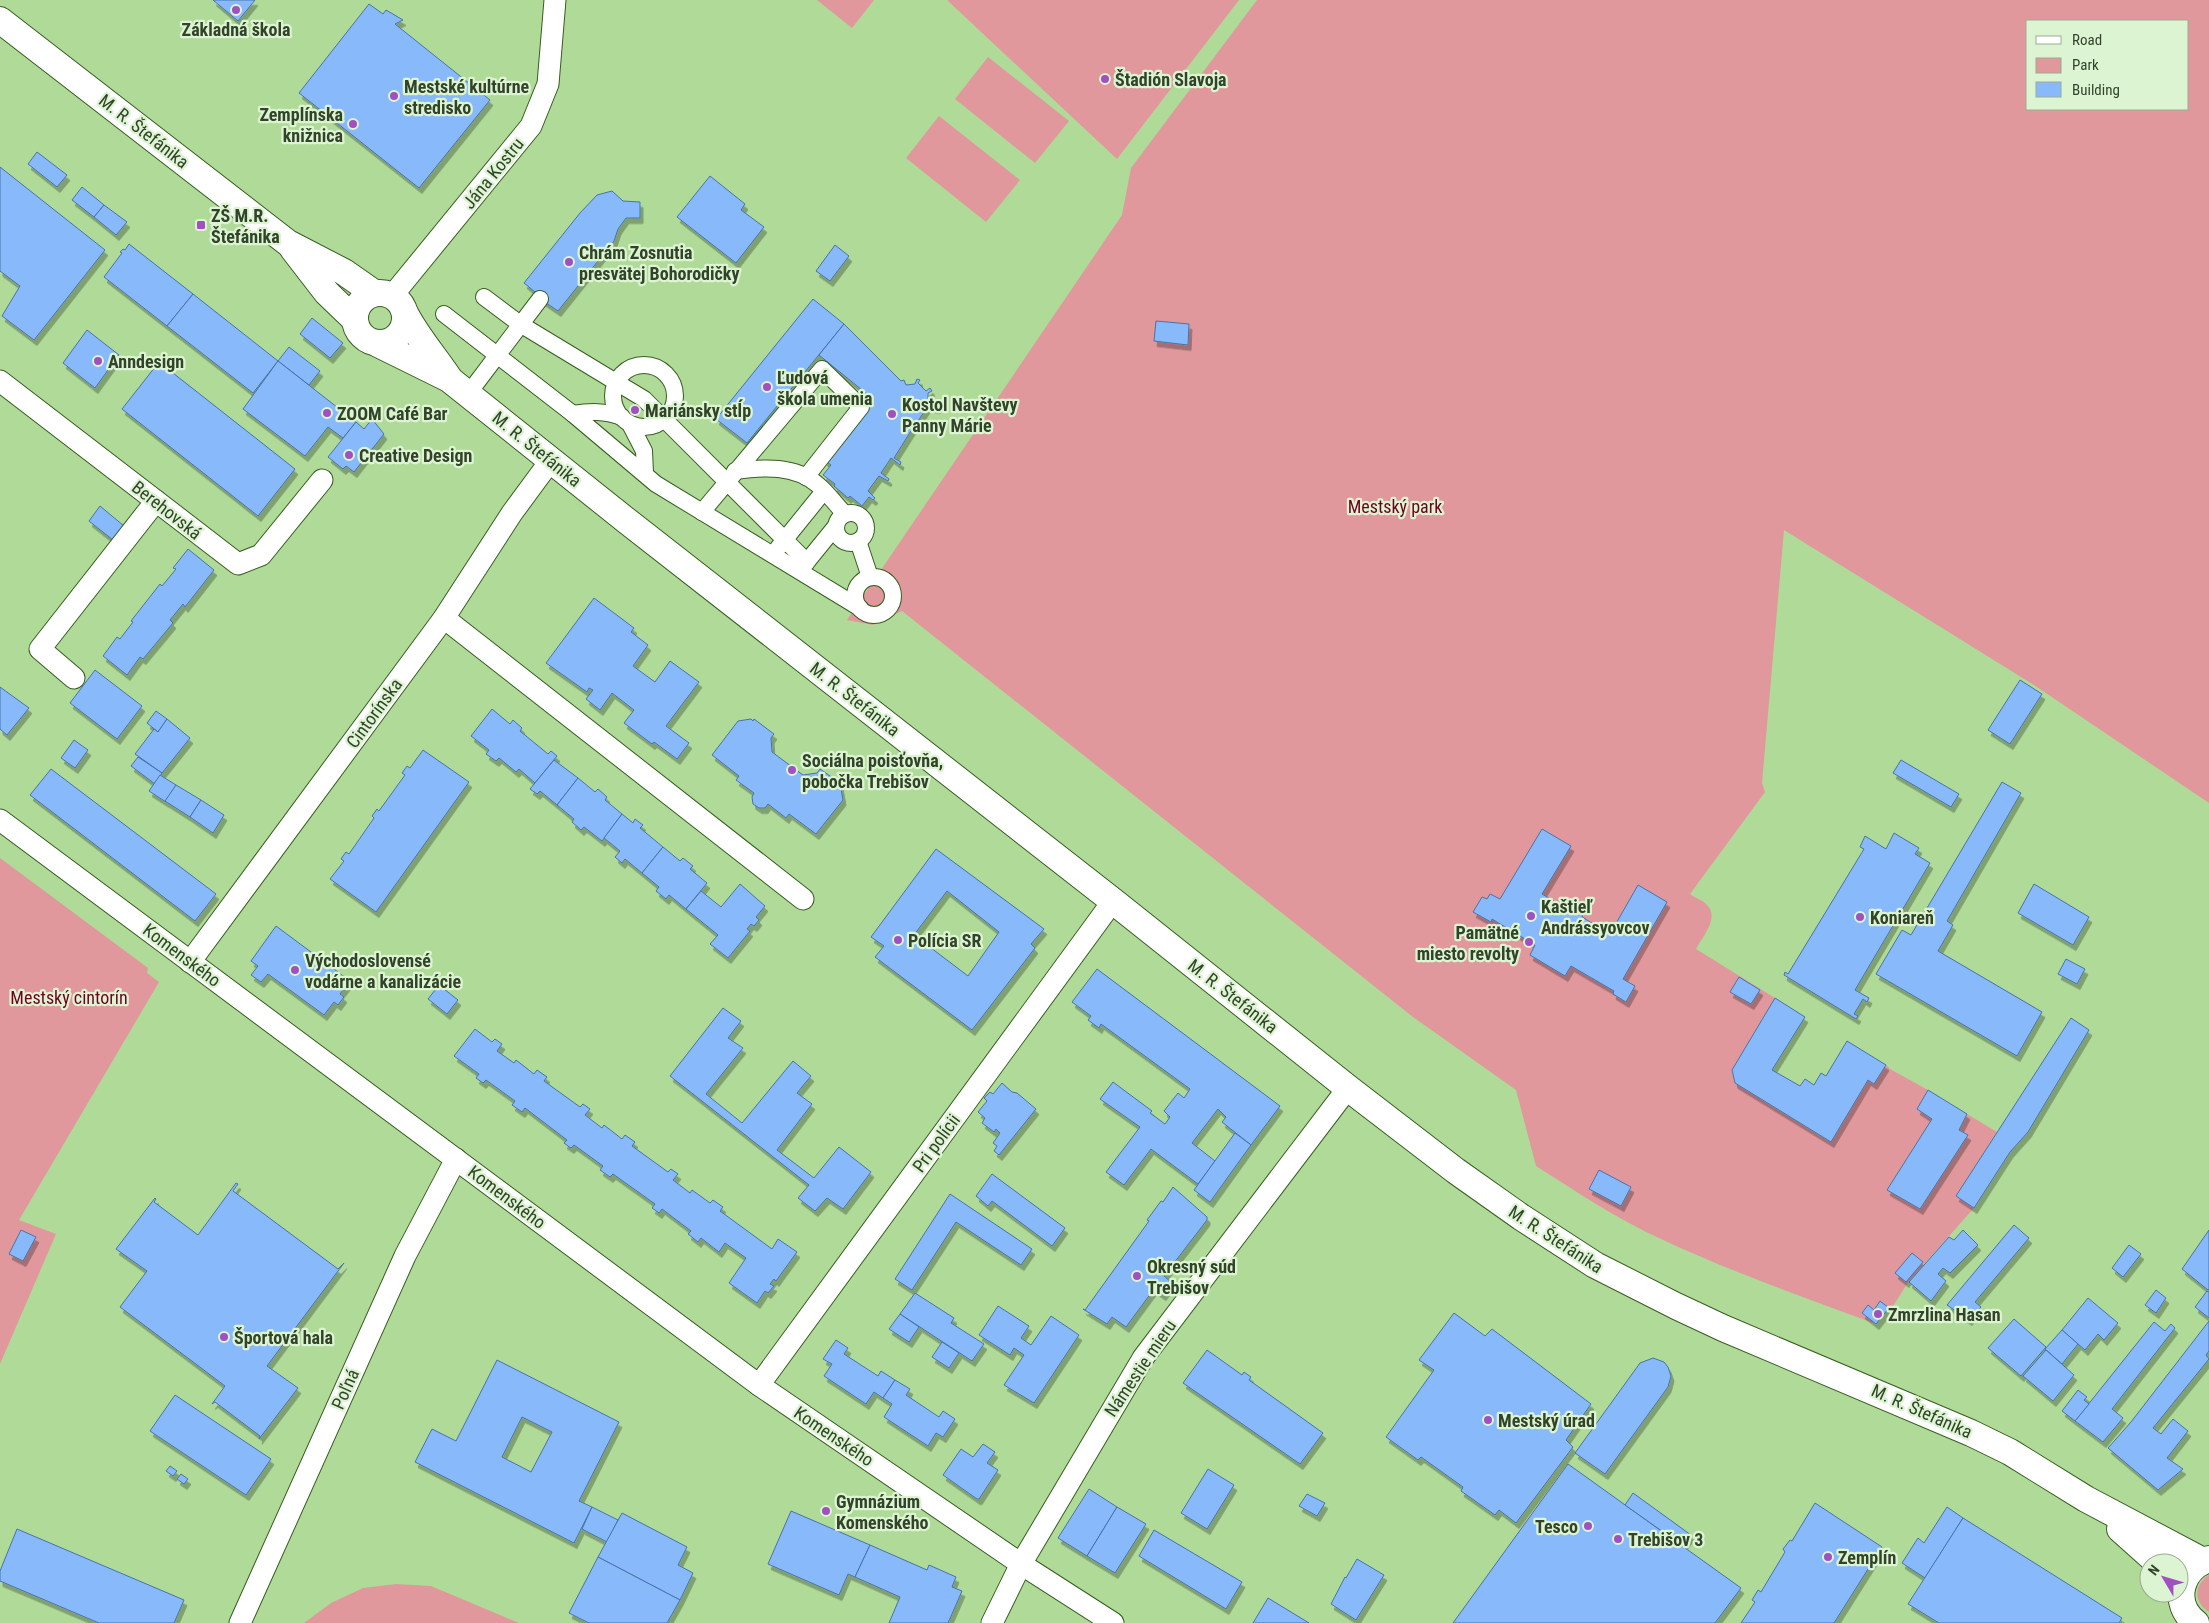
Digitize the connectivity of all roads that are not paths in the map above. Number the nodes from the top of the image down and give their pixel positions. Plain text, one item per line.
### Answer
1 (555, 0) edge
2 (0, 20) edge
3 (288, 243) junction
4 (484, 297) dead end
5 (540, 299) dead end
6 (390, 301) junction
7 (444, 314) dead end
8 (354, 319) junction
9 (520, 324) junction
10 (378, 344) junction
11 (496, 355) junction
12 (0, 381) edge
13 (617, 383) junction
14 (459, 386) junction
15 (573, 414) junction
16 (665, 418) junction
17 (626, 421) junction
18 (551, 460) junction
19 (645, 473) junction
20 (731, 476) junction
21 (806, 477) junction
22 (322, 480) dead end
23 (833, 495) junction
24 (156, 501) junction
25 (702, 512) junction
26 (840, 520) junction
27 (785, 540) junction
28 (858, 542) junction
29 (774, 554) junction
30 (803, 566) junction
31 (870, 577) junction
32 (860, 608) junction
33 (444, 618) junction
34 (74, 678) dead end
35 (0, 820) edge
36 (804, 899) dead end
37 (1113, 901) junction
38 (190, 962) junction
39 (1348, 1088) junction
40 (456, 1159) junction
41 (759, 1385) junction
42 (2086, 1499) junction
43 (2147, 1553) edge
44 (2206, 1560) edge
45 (1021, 1564) junction
46 (2189, 1571) edge
47 (2183, 1603) edge
48 (2192, 1622) edge
49 (240, 1623) edge
50 (992, 1623) edge
51 (1113, 1623) edge

1 - 6 street, Jána Kostru
2 - 3 street, M. R. Štefánika
3 - 6 street, M. R. Štefánika
3 - 8 street, M. R. Štefánika
4 - 9 street
5 - 9 street
6 - 8 street
6 - 10 street
6 - 14 street, M. R. Štefánika
7 - 11 street
8 - 10 street
9 - 11 street
9 - 13 street
10 - 14 street, M. R. Štefánika
11 - 14 street
11 - 15 street
12 - 24 street, Berehovská
13 - 16 street
13 - 16 street
13 - 17 street
14 - 18 street, M. R. Štefánika
15 - 17 street
15 - 19 street
16 - 17 street
16 - 20 street
17 - 19 street
18 - 33 street, Cintorínska
18 - 37 street, M. R. Štefánika
19 - 25 street
20 - 21 street
20 - 21 street
20 - 25 street
20 - 27 street
21 - 23 street
22 - 24 street, Berehovská
23 - 26 street
23 - 27 street
24 - 34 street
25 - 29 street
26 - 28 street
26 - 28 street
26 - 30 street
27 - 29 street
27 - 30 street
28 - 31 street
29 - 30 street
30 - 32 street
31 - 32 street
31 - 32 street
33 - 36 street
33 - 38 street, Cintorínska
35 - 38 street, Komenského
37 - 39 street, M. R. Štefánika
37 - 41 street, Pri polícii
38 - 40 street, Komenského
39 - 42 street, M. R. Štefánika
39 - 45 street, Námestie mieru
40 - 41 street, Komenského
40 - 49 street, Poľná
41 - 45 street, Komenského
42 - 43 street, M. R. Štefánika
42 - 44 street, M. R. Štefánika
44 - 46 street
45 - 50 street, Námestie mieru
45 - 51 street, Komenského
47 - 48 street

